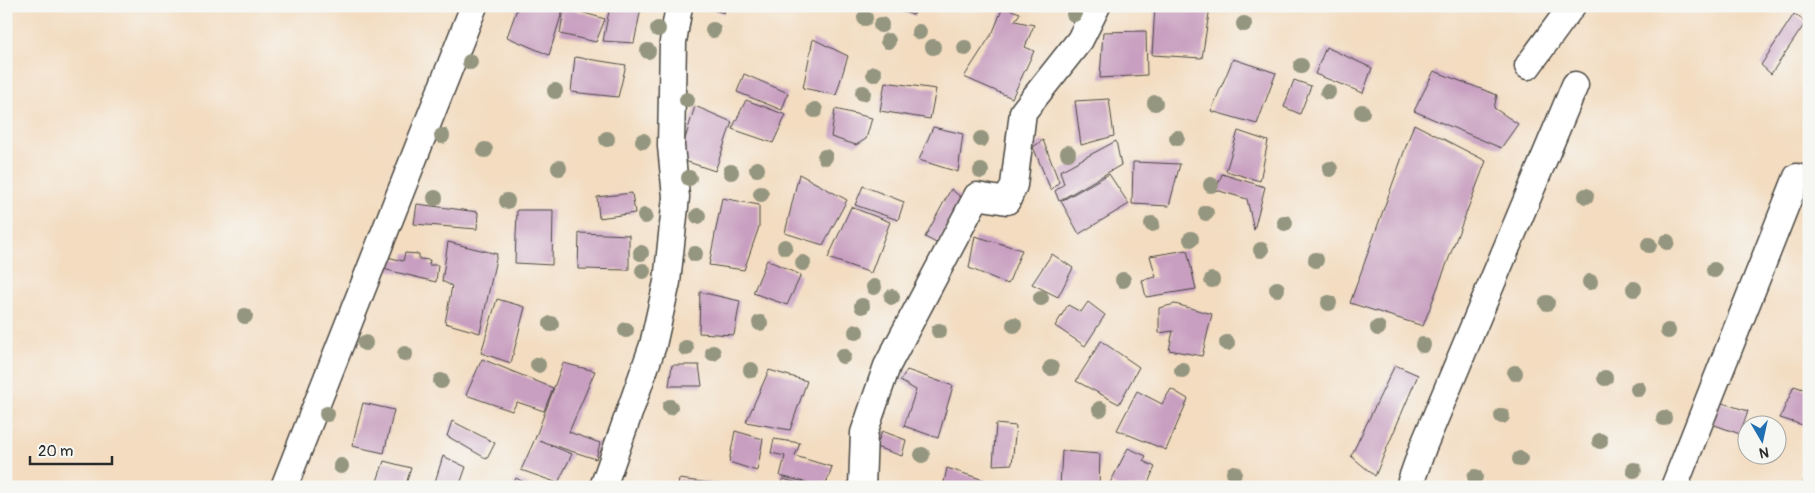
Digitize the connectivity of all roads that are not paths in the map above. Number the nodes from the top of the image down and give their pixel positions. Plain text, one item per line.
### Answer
1 (474, 6) edge
2 (679, 6) edge
3 (1097, 6) edge
4 (1572, 6) edge
5 (1528, 66) dead end
6 (1575, 85) dead end
7 (1797, 177) dead end
8 (284, 487) edge
9 (604, 487) edge
10 (862, 487) edge
11 (1409, 487) edge
12 (1674, 487) edge

1 - 8 street
2 - 9 street
3 - 10 street
4 - 5 street
6 - 11 street
7 - 12 street

